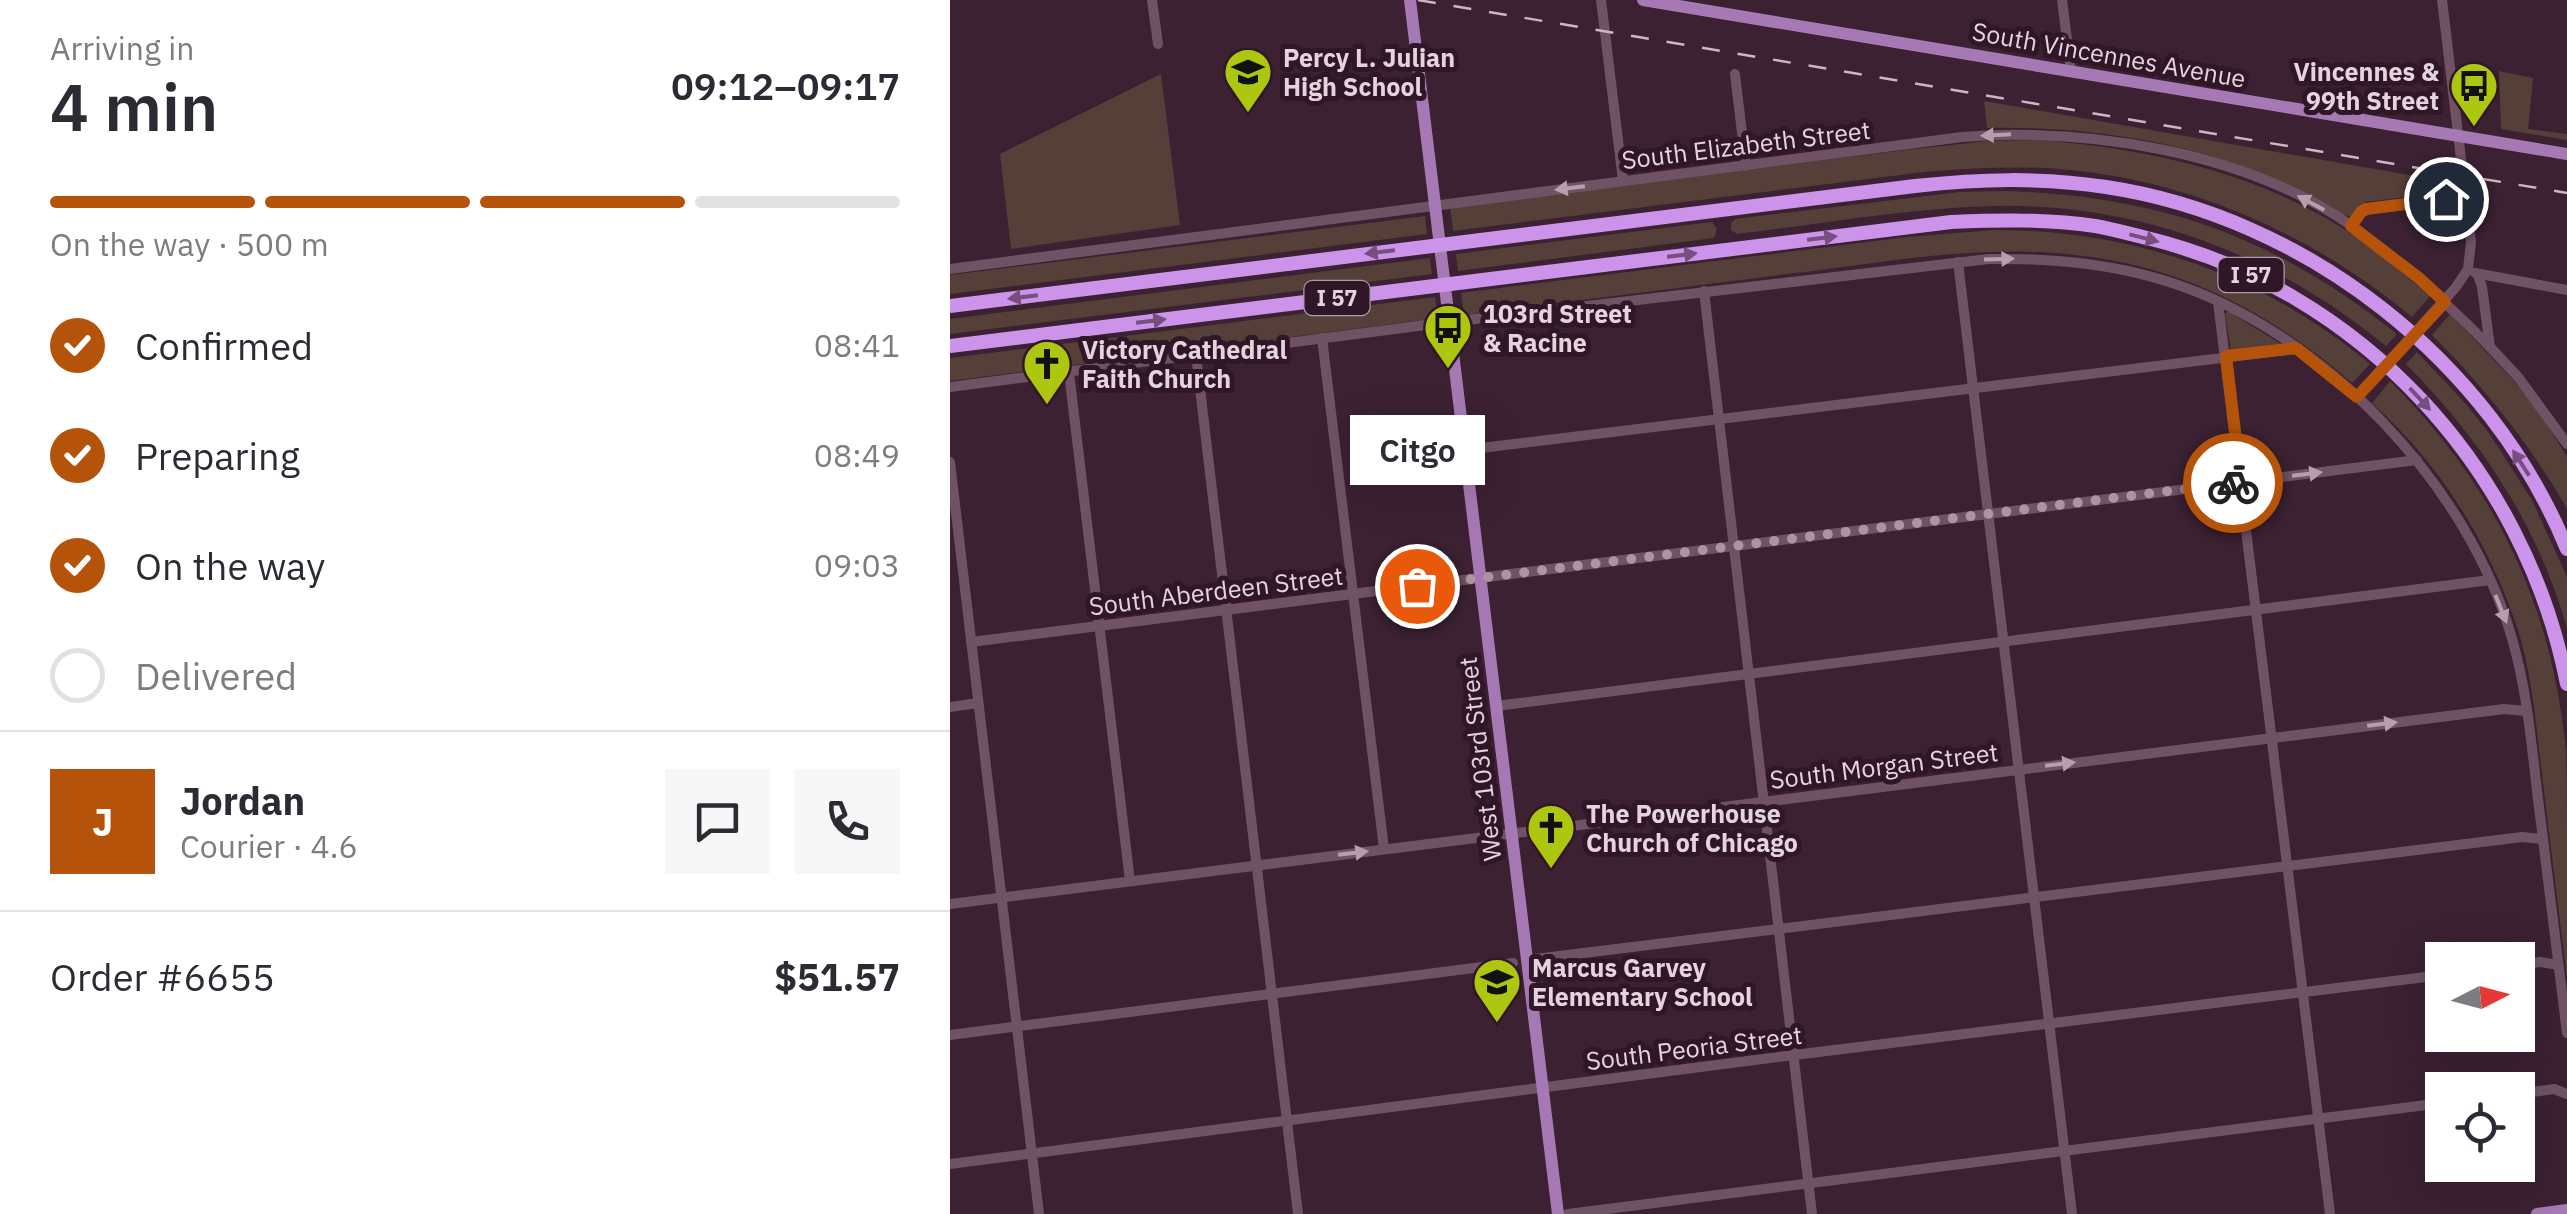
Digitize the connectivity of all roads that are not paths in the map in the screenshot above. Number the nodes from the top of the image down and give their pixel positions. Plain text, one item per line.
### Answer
1 (1152, 0) edge
2 (1410, 0) edge
3 (1602, 0) edge
4 (1644, 0) edge
5 (1702, 0) edge
6 (2062, 0) edge
7 (2442, 0) edge
8 (1687, 7) junction
9 (1158, 44) dead end
10 (2071, 71) junction
11 (1735, 74) dead end
12 (2459, 137) junction
13 (2567, 154) edge
14 (1746, 166) junction
15 (1623, 181) junction
16 (2466, 196) junction
17 (1435, 204) junction
18 (2351, 226) junction
19 (1958, 262) junction
20 (950, 269) edge
21 (2473, 272) junction
22 (2567, 290) edge
23 (1704, 292) junction
24 (2218, 302) junction
25 (2445, 302) junction
26 (950, 306) edge
27 (1450, 322) junction
28 (1322, 338) junction
29 (950, 346) edge
30 (2490, 347) junction
31 (2296, 348) junction
32 (1196, 355) junction
33 (2226, 356) junction
34 (1069, 373) junction
35 (1973, 387) junction
36 (950, 388) edge
37 (2357, 397) junction
38 (1719, 418) junction
39 (2566, 442) edge
40 (1465, 450) junction
41 (2417, 460) junction
42 (950, 462) edge
43 (2241, 482) junction
44 (1988, 514) junction
45 (1734, 546) junction
46 (2567, 548) edge
47 (956, 560) edge
48 (1481, 578) junction
49 (2490, 580) junction
50 (1354, 594) junction
51 (1226, 610) junction
52 (2256, 610) junction
53 (1098, 626) junction
54 (2004, 641) junction
55 (972, 642) junction
56 (1749, 673) junction
57 (2567, 684) edge
58 (978, 703) junction
59 (1496, 706) junction
60 (950, 707) edge
61 (2526, 711) junction
62 (2272, 738) junction
63 (2019, 770) junction
64 (1764, 801) junction
65 (1512, 833) junction
66 (2543, 838) junction
67 (1384, 849) junction
68 (1256, 864) junction
69 (2287, 864) junction
70 (1130, 881) junction
71 (2034, 896) junction
72 (1002, 897) junction
73 (950, 904) edge
74 (1779, 928) junction
75 (1520, 961) junction
76 (2535, 963) edge
77 (2558, 965) junction
78 (2425, 977) edge
79 (2303, 993) junction
80 (1272, 994) junction
81 (2050, 1024) junction
82 (1017, 1026) junction
83 (2567, 1032) edge
84 (950, 1035) edge
85 (1794, 1055) junction
86 (1542, 1087) junction
87 (2535, 1092) edge
88 (2567, 1094) edge
89 (2425, 1105) edge
90 (2318, 1119) junction
91 (1286, 1120) junction
92 (2065, 1152) junction
93 (1032, 1153) junction
94 (950, 1164) edge
95 (1809, 1184) junction
96 (2567, 1210) edge
97 (1039, 1214) edge
98 (1298, 1214) edge
99 (1558, 1214) edge
100 (1568, 1214) edge
101 (1812, 1214) edge
102 (2072, 1214) edge
103 (2330, 1214) edge
104 (2537, 1214) edge

1 - 9 street
2 - 17 main road, West 103rd Street
3 - 15 street
4 - 8 main road, South Vincennes Avenue
5 - 8 street
6 - 10 street
7 - 12 street
8 - 10 main road, South Vincennes Avenue
10 - 12 main road, South Vincennes Avenue
11 - 14 street
12 - 13 main road, South Vincennes Avenue
12 - 16 street
14 - 15 street, South Elizabeth Street
18 -> 14 street, South Elizabeth Street
15 -> 17 street, South Elizabeth Street
16 - 18 street
16 - 21 street
17 - 20 street, South Elizabeth Street
17 - 27 main road, West 103rd Street
18 - 25 street, South Elizabeth Street
19 - 23 street
19 -> 24 street
19 - 35 street
21 - 22 street
21 - 25 street
21 - 30 street
23 - 27 street
23 - 38 street
24 - 31 street
24 - 33 street
25 - 30 street, South Elizabeth Street
25 - 37 street
46 -> 26 highway, I 57
27 - 28 street
27 - 40 main road, West 103rd Street
28 - 32 street
28 - 50 street
29 -> 57 highway, I 57
30 - 39 street, South Elizabeth Street
31 - 33 street
31 - 37 street
32 - 34 street
32 - 51 street
33 - 35 street
33 - 43 street
34 - 36 street
34 - 53 street
35 - 38 street
35 - 44 street
37 - 41 street
38 - 40 street
38 - 45 street
40 - 48 main road, West 103rd Street
43 -> 41 street, South Aberdeen Street
41 - 49 street
42 - 47 street
43 - 44 street, South Aberdeen Street
43 - 52 street
44 - 45 street, South Aberdeen Street
44 - 54 street
45 - 48 street, South Aberdeen Street
45 - 56 street
47 - 55 street
48 - 50 street, South Aberdeen Street
48 - 59 main road, West 103rd Street
49 - 52 street
49 -> 61 street
50 - 51 street, South Aberdeen Street
50 - 67 street
51 - 53 street, South Aberdeen Street
51 - 68 street
52 - 54 street
52 - 62 street
53 - 55 street, South Aberdeen Street
53 - 70 street
54 - 56 street
54 - 63 street
55 - 58 street
56 - 59 street
56 - 64 street
58 - 60 street
58 - 72 street
59 - 65 main road, West 103rd Street
62 -> 61 street, South Morgan Street
61 - 66 street
63 -> 62 street, South Morgan Street
62 - 69 street
63 - 64 street, South Morgan Street
63 - 71 street
64 - 65 street, South Morgan Street
64 - 74 street
65 - 67 street, South Morgan Street
65 - 75 main road, West 103rd Street
66 - 69 street
66 - 77 street
68 -> 67 street, South Morgan Street
68 - 70 street, South Morgan Street
68 - 80 street
69 - 71 street
69 - 79 street
70 - 72 street, South Morgan Street
71 - 74 street
71 - 81 street
72 - 73 street, South Morgan Street
72 - 82 street
74 - 75 street
74 - 85 street
75 - 80 street
75 - 86 main road, West 103rd Street
76 - 77 street
77 - 83 street
78 - 79 street, South Peoria Street
79 - 81 street, South Peoria Street
79 - 90 street
80 - 82 street
80 - 91 street
81 - 85 street, South Peoria Street
81 - 92 street
82 - 84 street
82 - 93 street
85 - 86 street, South Peoria Street
85 - 95 street
86 - 91 street, South Peoria Street
86 - 99 main road, West 103rd Street
87 - 88 street
89 - 90 street
90 - 92 street
90 - 103 street
91 - 93 street, South Peoria Street
91 - 98 street
92 - 95 street
92 - 102 street
93 - 94 street, South Peoria Street
93 - 97 street
95 - 100 street
95 - 101 street
96 - 104 main road

